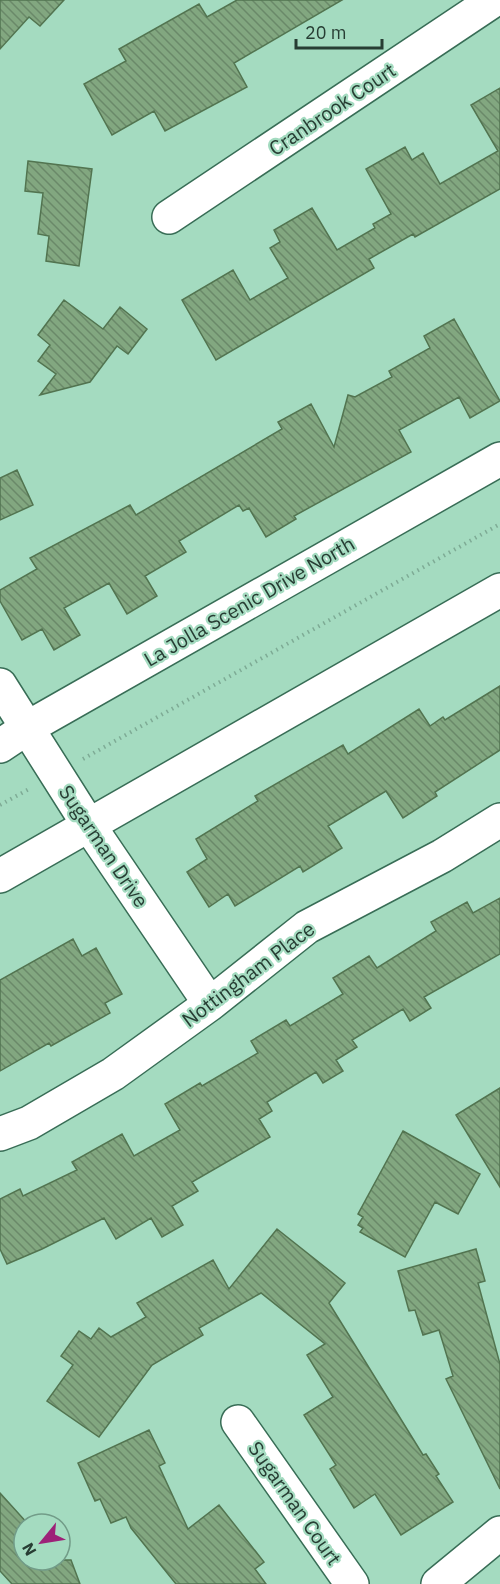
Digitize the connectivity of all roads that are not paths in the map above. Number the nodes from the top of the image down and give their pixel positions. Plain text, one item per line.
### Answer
1 (494, 0) edge
2 (169, 217) dead end
3 (500, 459) edge
4 (500, 590) edge
5 (0, 685) edge
6 (27, 728) junction
7 (0, 746) edge
8 (500, 820) edge
9 (88, 824) junction
10 (0, 876) edge
11 (210, 1004) junction
12 (0, 1134) edge
13 (237, 1422) dead end
14 (500, 1533) edge
15 (352, 1584) edge
16 (438, 1584) edge

1 - 2 street, Cranbrook Court
3 - 6 street, La Jolla Scenic Drive North
4 - 9 street
5 - 6 street, Sugarman Drive
6 - 7 street, La Jolla Scenic Drive North
6 - 9 street, Sugarman Drive
8 - 11 street, Nottingham Place
9 - 10 street
9 - 11 street, Sugarman Drive
11 - 12 street, Nottingham Place
13 - 15 street, Sugarman Court
14 - 16 street

